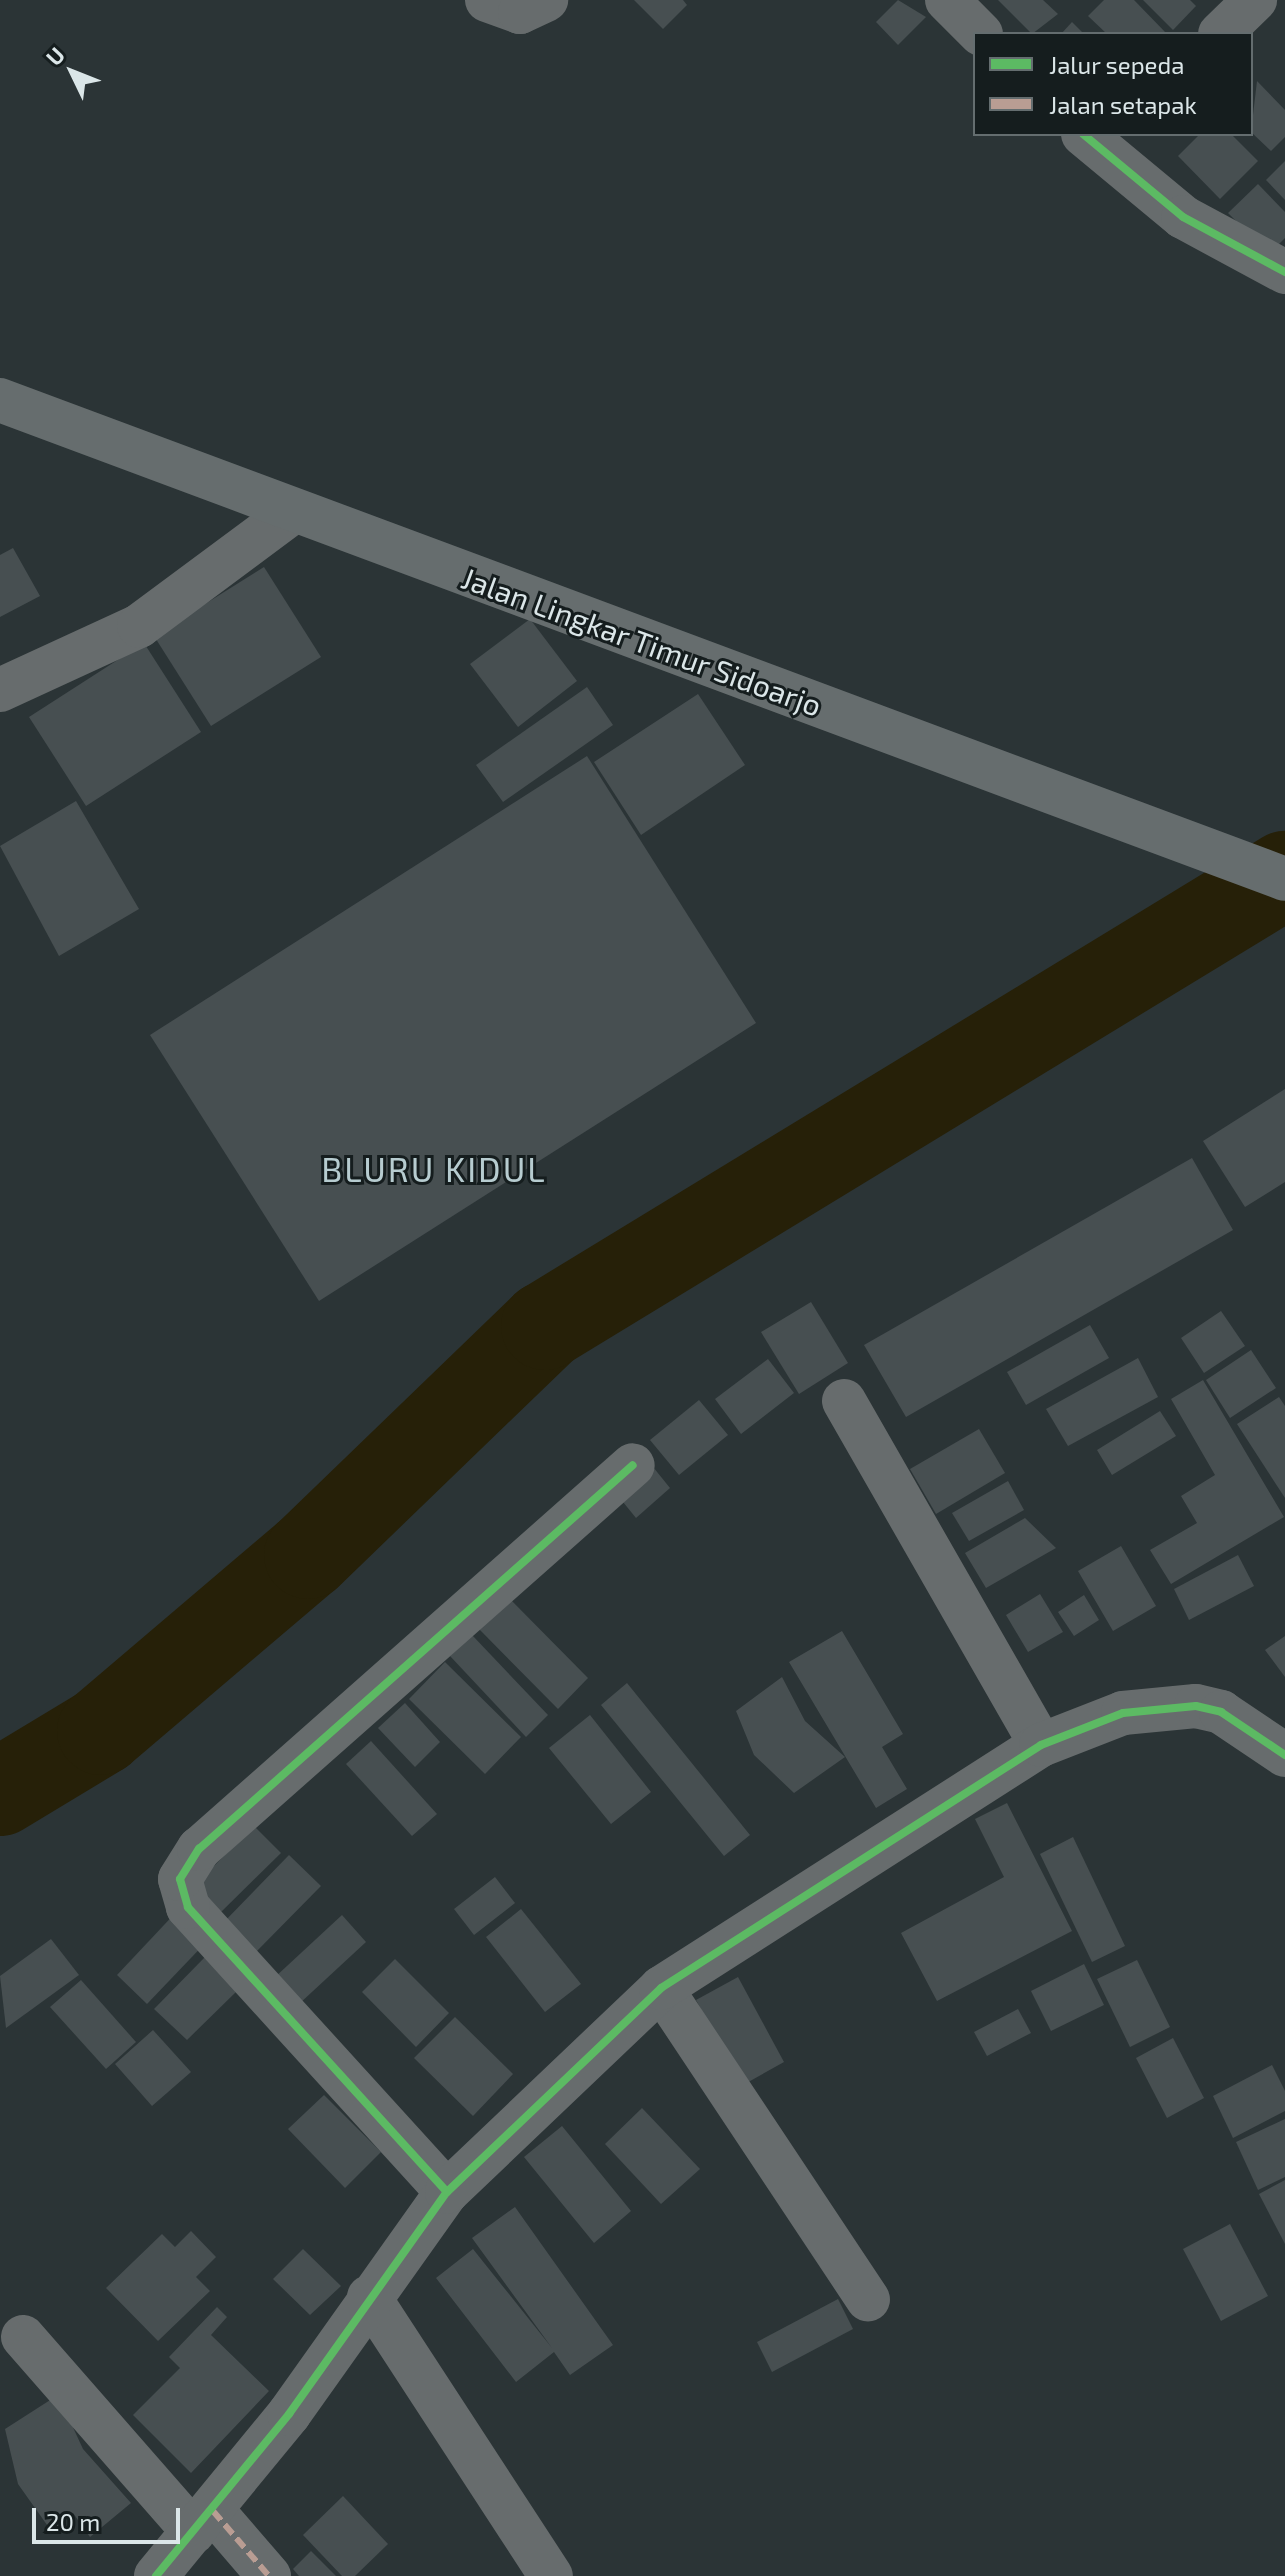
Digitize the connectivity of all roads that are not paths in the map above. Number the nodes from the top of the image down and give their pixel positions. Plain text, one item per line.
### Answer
1 (487, 0) edge
2 (546, 0) edge
3 (947, 0) edge
4 (1255, 0) edge
5 (979, 32) edge
6 (1222, 32) edge
7 (1100, 139) edge
8 (1285, 272) edge
9 (0, 400) edge
10 (294, 511) junction
11 (0, 690) edge
12 (1285, 879) edge
13 (844, 1401) dead end
14 (633, 1465) dead end
15 (1041, 1745) junction
16 (1285, 1755) edge
17 (661, 1988) junction
18 (447, 2192) junction
19 (369, 2297) junction
20 (868, 2300) dead end
21 (23, 2337) dead end
22 (204, 2521) junction
23 (156, 2576) edge
24 (269, 2576) edge
25 (551, 2576) edge

1 - 2 street
3 - 5 street
4 - 6 street
7 - 8 street
9 - 10 main road, Jalan Lingkar Timur Sidoarjo
10 - 11 street
10 - 12 main road, Jalan Lingkar Timur Sidoarjo
13 - 15 street
14 - 18 street
15 - 16 street
15 - 17 street
17 - 18 street
17 - 20 street
18 - 19 street
19 - 22 street
19 - 25 street
21 - 22 street
22 - 23 street
22 - 24 street

